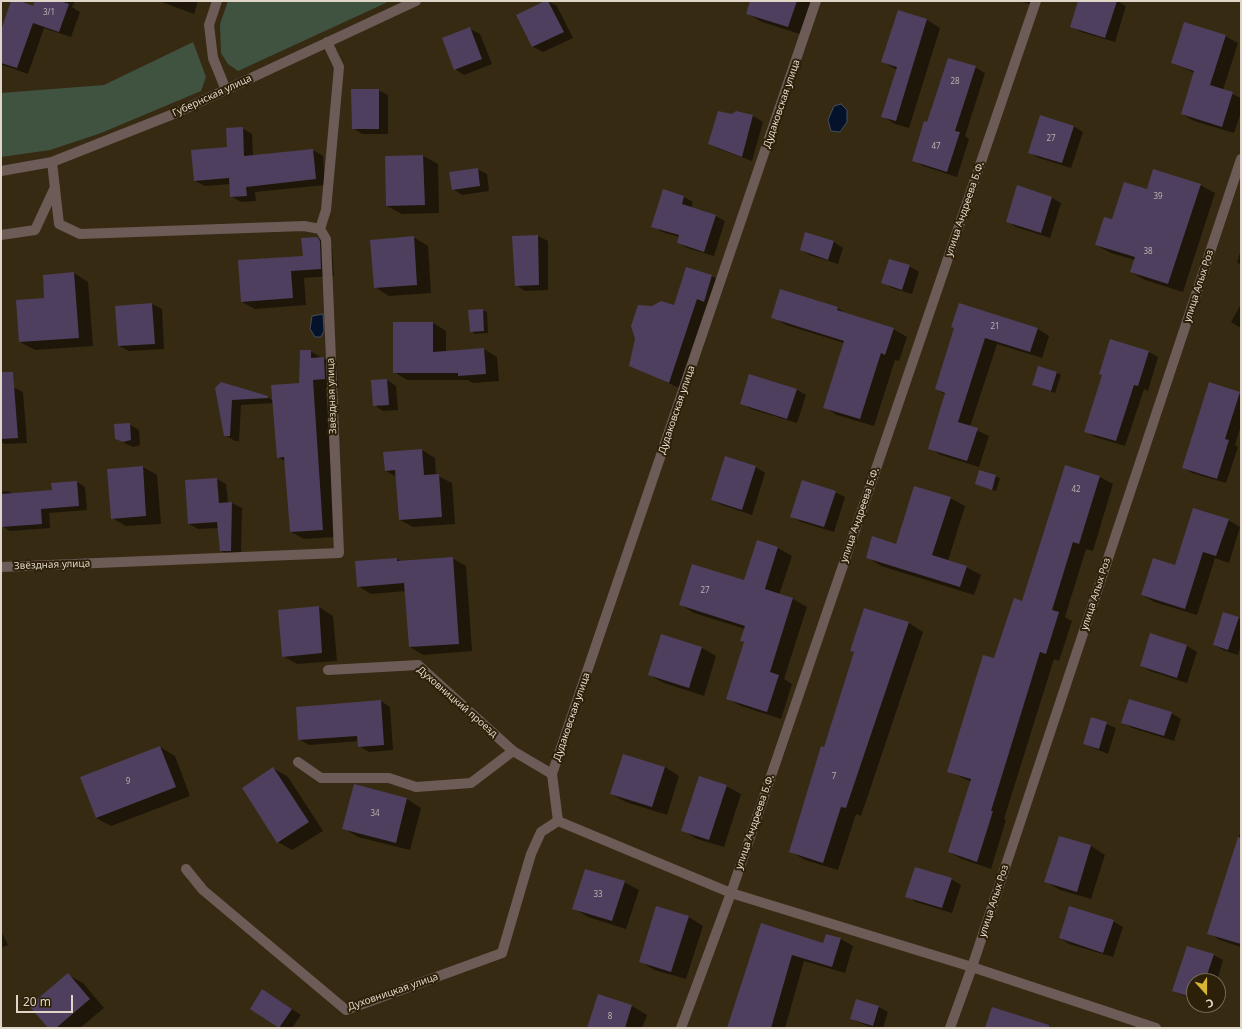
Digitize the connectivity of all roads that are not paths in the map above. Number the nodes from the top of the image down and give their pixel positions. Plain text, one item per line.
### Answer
1 (217, 1) edge
2 (416, 1) edge
3 (816, 1) edge
4 (1036, 1) edge
5 (327, 42) junction
6 (226, 90) junction
7 (1241, 159) edge
8 (52, 162) junction
9 (1, 171) edge
10 (55, 187) junction
11 (320, 229) junction
12 (1, 235) edge
13 (1, 567) edge
14 (328, 670) dead end
15 (513, 751) junction
16 (298, 762) dead end
17 (552, 774) junction
18 (558, 821) junction
19 (186, 869) dead end
20 (731, 893) junction
21 (972, 967) junction
22 (681, 1028) edge
23 (950, 1028) edge
24 (1156, 1028) edge

1 - 6 street
2 - 5 street, Губернская улица
3 - 17 street, Дудаковская улица
4 - 20 street, улица Андреева Б.Ф.
5 - 6 street, Губернская улица
5 - 11 street
6 - 8 street, Губернская улица
7 - 21 street, улица Алых Роз
8 - 9 street, Губернская улица
8 - 10 street
10 - 11 street
10 - 12 street
11 - 13 street, Звёздная улица
14 - 15 street, Духовницкий проезд
15 - 16 street
15 - 17 street, Духовницкий проезд
17 - 18 street, Дудаковская улица
18 - 19 street, Духовницкая улица
18 - 20 street
20 - 21 street
20 - 22 street, улица Андреева Б.Ф.
21 - 23 street, улица Алых Роз
21 - 24 street

